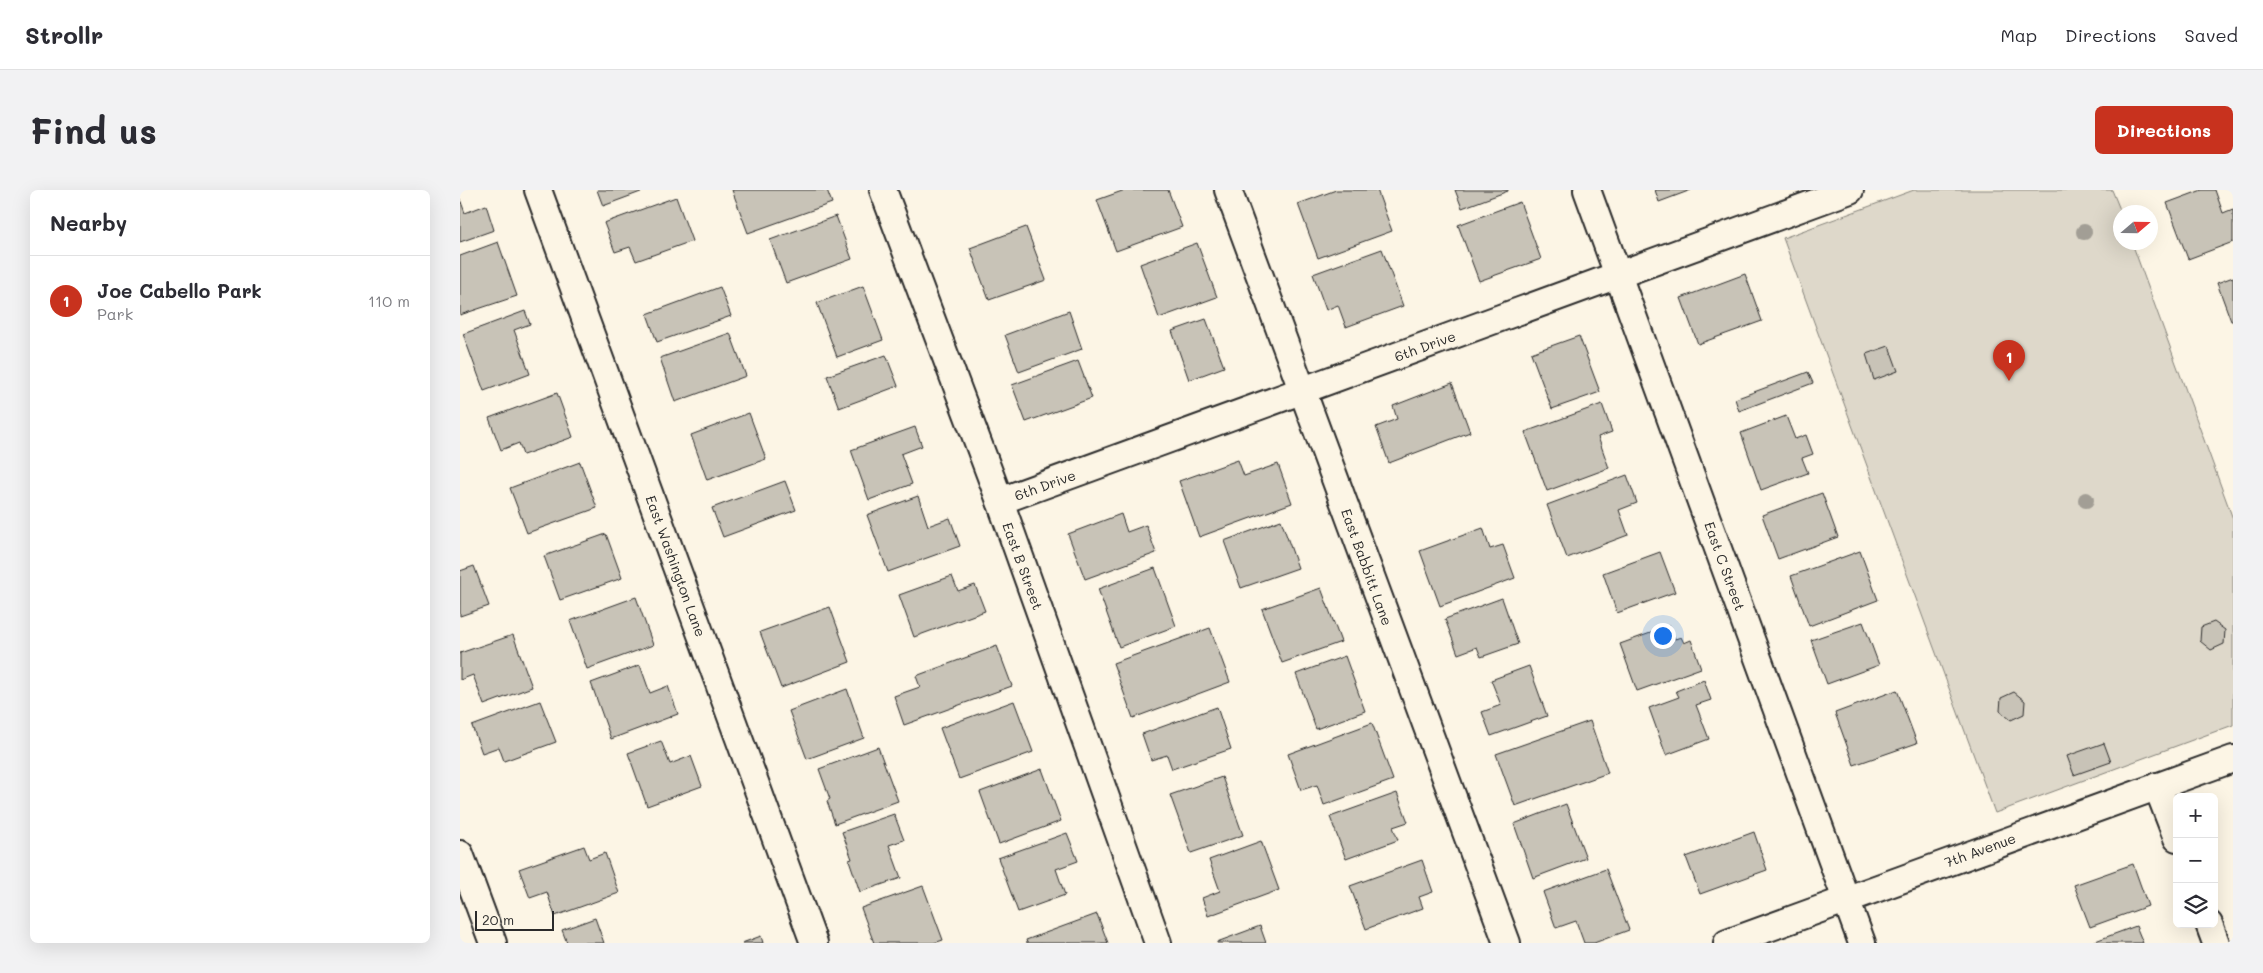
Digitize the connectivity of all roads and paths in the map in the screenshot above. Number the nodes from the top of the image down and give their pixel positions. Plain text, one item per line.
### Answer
1 (538, 190) edge
2 (883, 190) edge
3 (1228, 190) edge
4 (1587, 190) edge
5 (1850, 190) edge
6 (1619, 274) junction
7 (1301, 391) junction
8 (1000, 501) junction
9 (2233, 759) edge
10 (2157, 786) junction
11 (2173, 828) edge
12 (460, 854) edge
13 (1846, 899) junction
14 (2210, 928) edge
15 (492, 943) edge
16 (814, 943) edge
17 (1158, 943) edge
18 (1507, 943) edge
19 (1727, 943) edge
20 (1862, 943) edge
21 (2216, 943) edge

1 - 16 street, East Washington Lane
2 - 8 street, East B Street
3 - 7 street, East Babbitt Lane
4 - 6 street, East C Street
5 - 6 street, 6th Drive
6 - 7 street, 6th Drive
6 - 13 street, East C Street
7 - 8 street, 6th Drive
7 - 18 street, East Babbitt Lane
8 - 17 street, East B Street
9 - 10 street, 7th Avenue
10 - 11 street
10 - 13 street, 7th Avenue
12 - 15 street
13 - 19 street, 7th Avenue
13 - 20 street, East C Street
14 - 21 street

